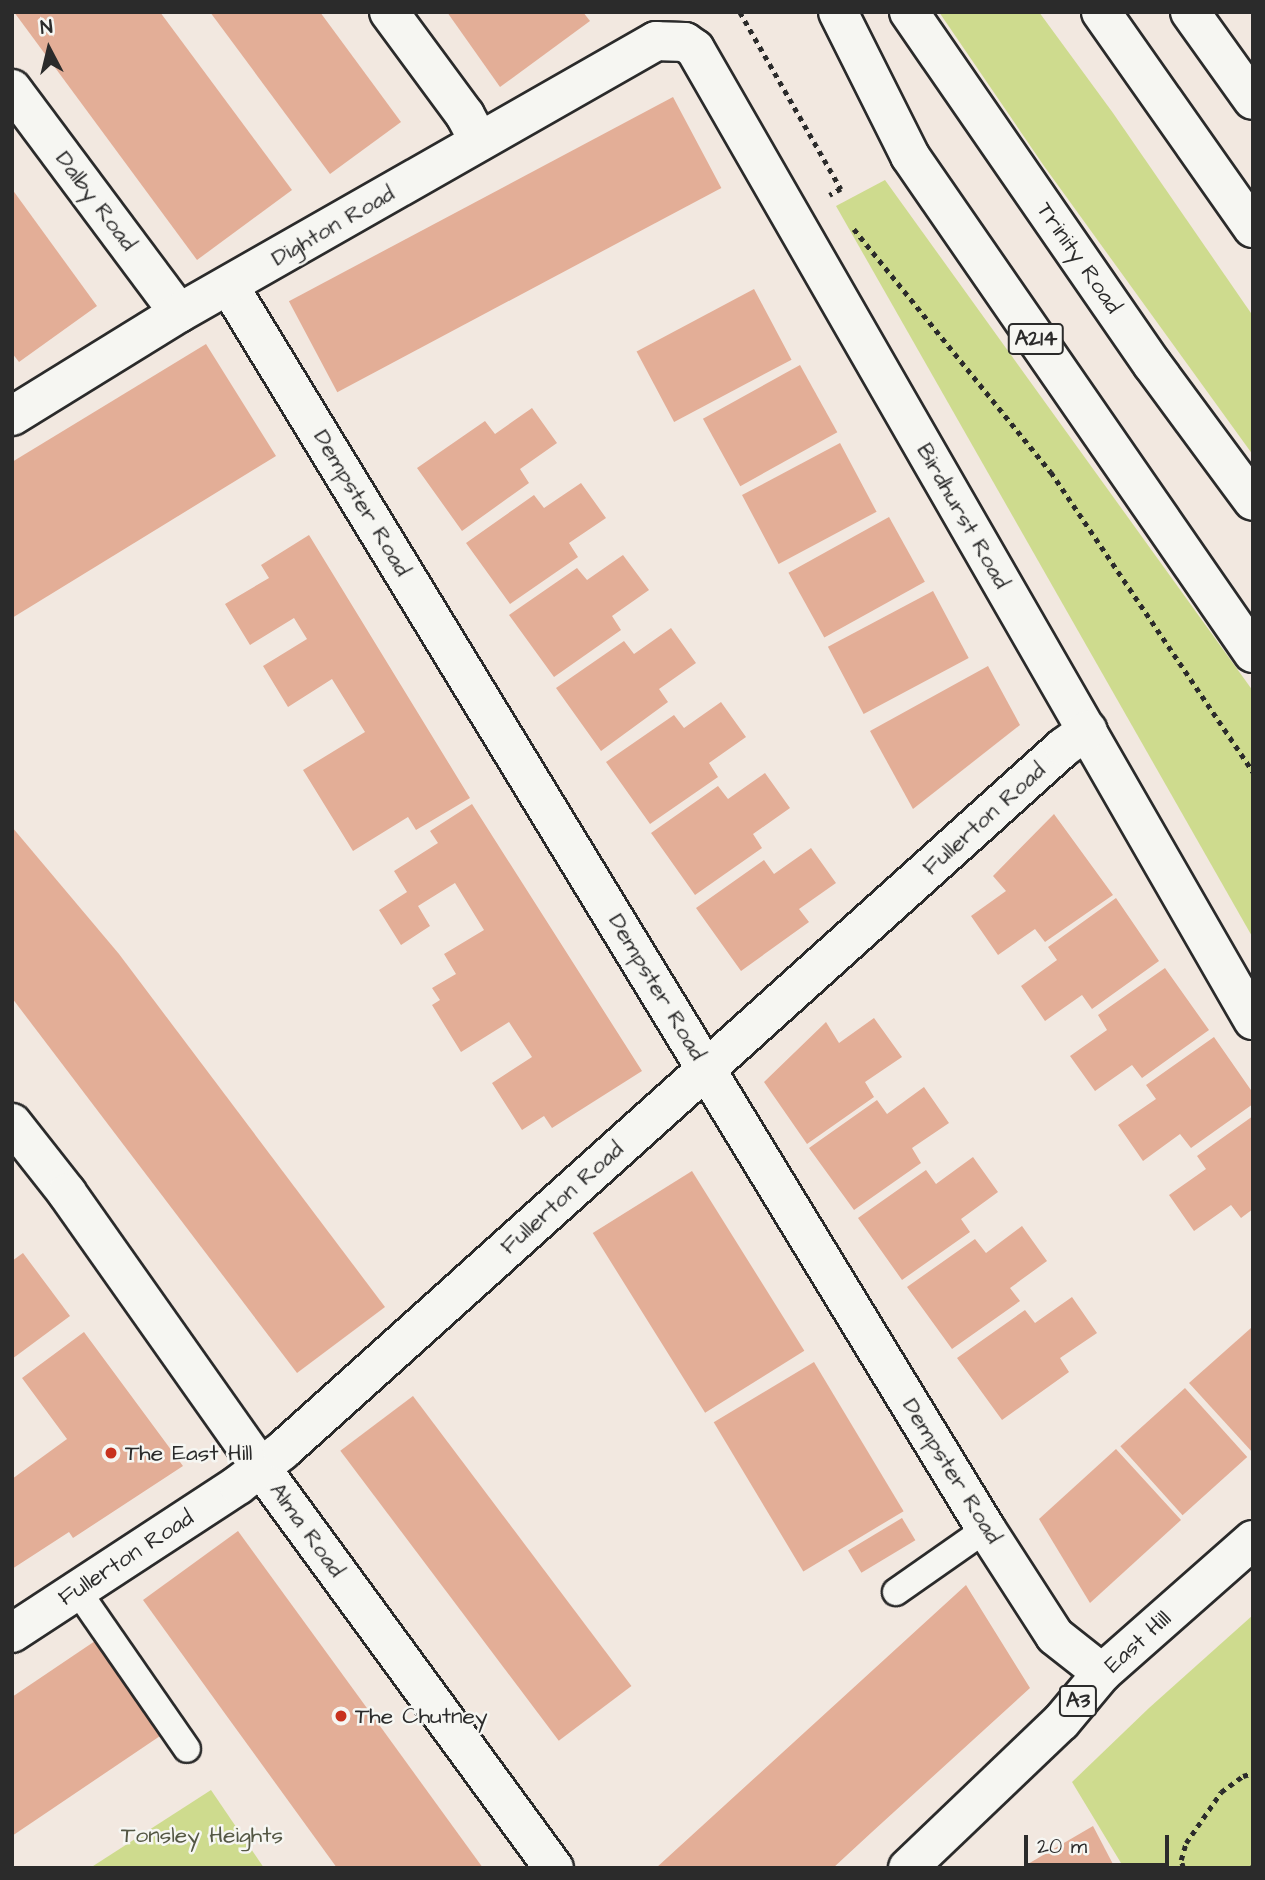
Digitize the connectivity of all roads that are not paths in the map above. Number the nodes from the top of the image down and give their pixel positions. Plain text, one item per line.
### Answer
1 (389, 12) edge
2 (838, 12) edge
3 (909, 12) edge
4 (1101, 12) edge
5 (1190, 12) edge
6 (656, 41) joint
7 (12, 89) edge
8 (1253, 100) edge
9 (480, 141) junction
10 (1253, 228) edge
11 (229, 286) junction
12 (179, 313) junction
13 (12, 416) edge
14 (1253, 501) edge
15 (1253, 653) edge
16 (1087, 730) junction
17 (1253, 1020) edge
18 (706, 1068) junction
19 (12, 1123) edge
20 (261, 1468) junction
21 (986, 1529) junction
22 (1253, 1540) edge
23 (77, 1590) junction
24 (896, 1592) dead end
25 (13, 1631) edge
26 (1102, 1673) junction
27 (187, 1749) dead end
28 (554, 1868) edge
29 (908, 1868) edge

1 - 9 main road
2 - 15 main road, A214
3 - 14 main road, Trinity Road
4 - 10 main road
5 - 8 main road
6 - 9 main road, Dighton Road
6 - 16 main road, Birdhurst Road
7 - 12 main road, Dalby Road
9 - 11 main road, Dighton Road
11 - 12 main road, Dighton Road
11 - 18 main road, Dempster Road
12 - 13 main road, Dighton Road
16 - 17 main road, Birdhurst Road
16 - 18 main road, Fullerton Road
18 - 20 main road, Fullerton Road
18 - 21 main road, Dempster Road
19 - 20 main road, Alma Road
20 - 23 main road, Fullerton Road
20 - 28 main road, Alma Road
21 - 24 lane
21 - 26 main road, Dempster Road
22 - 26 main road, East Hill / A3
23 - 25 main road, Fullerton Road
23 - 27 lane
26 - 29 main road, East Hill / A3

